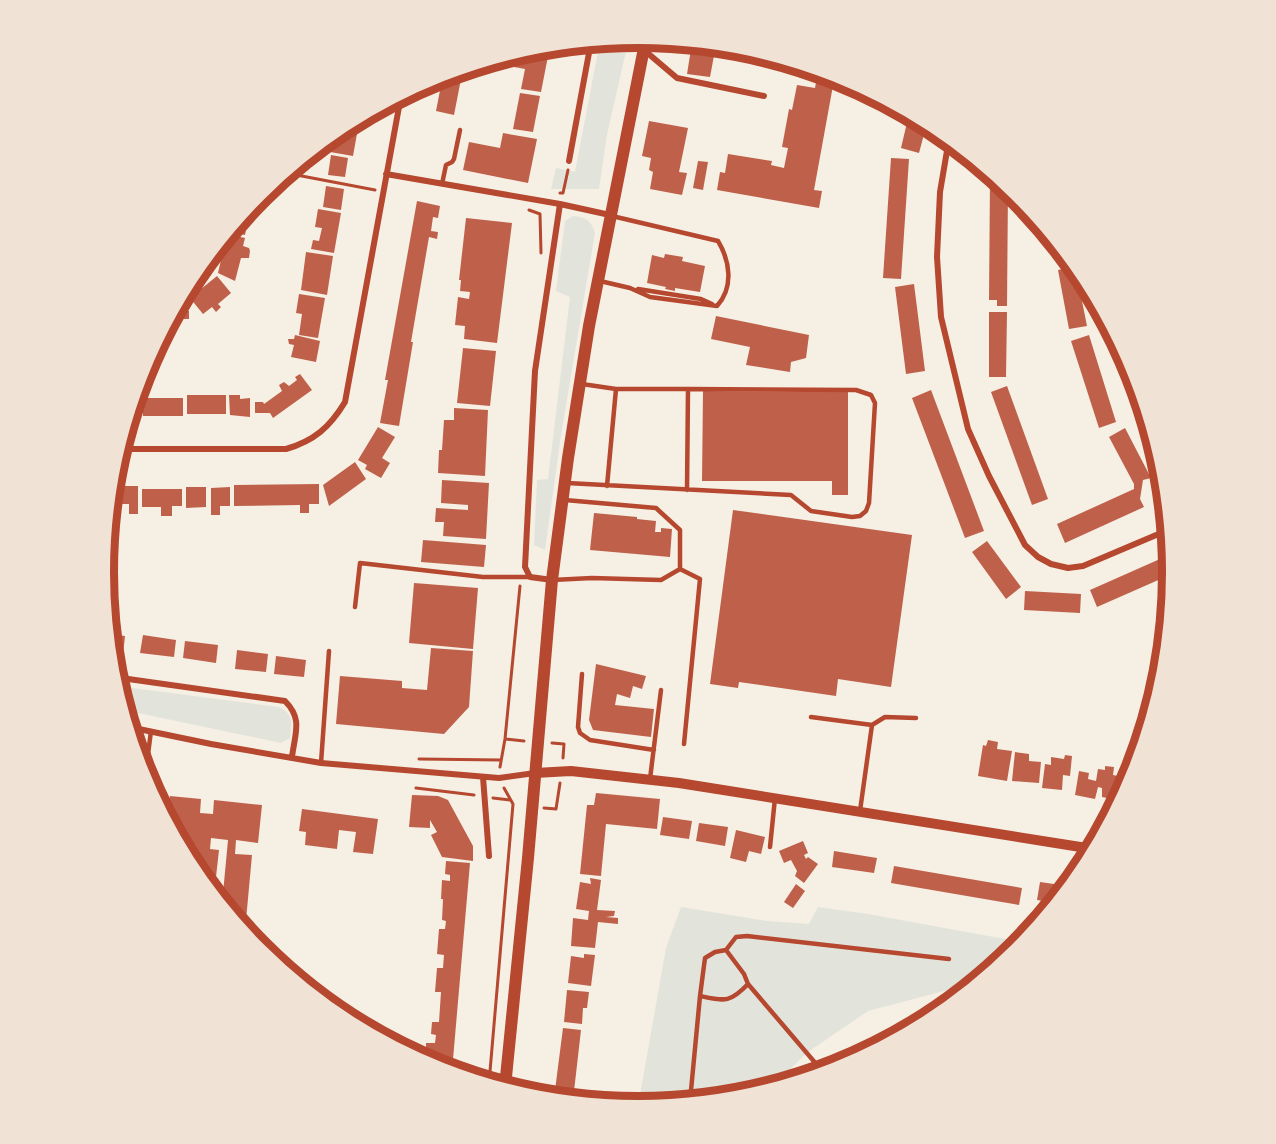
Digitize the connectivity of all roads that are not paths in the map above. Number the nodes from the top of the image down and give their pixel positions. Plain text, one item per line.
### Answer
1 (644, 48) edge
2 (649, 48) edge
3 (589, 50) edge
4 (764, 96) dead end
5 (398, 106) edge
6 (460, 130) dead end
7 (947, 149) edge
8 (569, 160) road end
9 (386, 174) junction
10 (442, 184) junction
11 (560, 204) junction
12 (610, 215) junction
13 (597, 280) junction
14 (580, 384) junction
15 (616, 389) junction
16 (688, 389) junction
17 (129, 449) edge
18 (565, 483) junction
19 (607, 486) junction
20 (687, 490) junction
21 (563, 500) junction
22 (1161, 533) edge
23 (680, 569) junction
24 (530, 577) junction
25 (552, 580) junction
26 (355, 607) dead end
27 (329, 651) dead end
28 (582, 674) dead end
29 (125, 679) edge
30 (661, 690) dead end
31 (811, 717) dead end
32 (916, 718) dead end
33 (872, 725) junction
34 (138, 729) edge
35 (151, 731) junction
36 (684, 744) dead end
37 (654, 750) junction
38 (148, 756) edge
39 (292, 757) junction
40 (321, 763) junction
41 (535, 773) junction
42 (483, 777) junction
43 (650, 779) junction
44 (775, 798) junction
45 (860, 811) junction
46 (770, 847) dead end
47 (1084, 847) edge
48 (489, 856) dead end
49 (726, 951) junction
50 (949, 960) dead end
51 (748, 984) junction
52 (700, 996) junction
53 (816, 1064) edge
54 (506, 1079) edge
55 (691, 1093) edge

1 - 12 main road
2 - 4 street
3 - 8 street
5 - 9 street
6 - 10 lane
7 - 22 street
9 - 10 street
9 - 17 street
10 - 11 street
11 - 12 street
11 - 24 street
12 - 13 main road
12 - 13 lane
13 - 14 main road
14 - 15 lane
14 - 18 main road
15 - 16 lane
15 - 19 lane
16 - 20 lane
16 - 20 lane
18 - 19 lane
18 - 21 main road
19 - 20 lane
21 - 23 lane
21 - 25 main road
23 - 25 lane
23 - 36 lane
24 - 25 street
24 - 26 lane
25 - 41 main road
27 - 40 lane
28 - 37 lane
29 - 39 street
30 - 37 lane
31 - 33 lane
32 - 33 lane
33 - 45 lane
34 - 35 street
35 - 38 lane
35 - 39 street
37 - 43 lane
39 - 40 street
40 - 42 street
41 - 42 street
41 - 43 street
41 - 54 main road
42 - 48 street
43 - 44 street
44 - 45 street
44 - 46 lane
45 - 47 street
49 - 50 lane
49 - 51 lane
49 - 52 lane
51 - 52 lane
51 - 53 lane
52 - 55 lane

